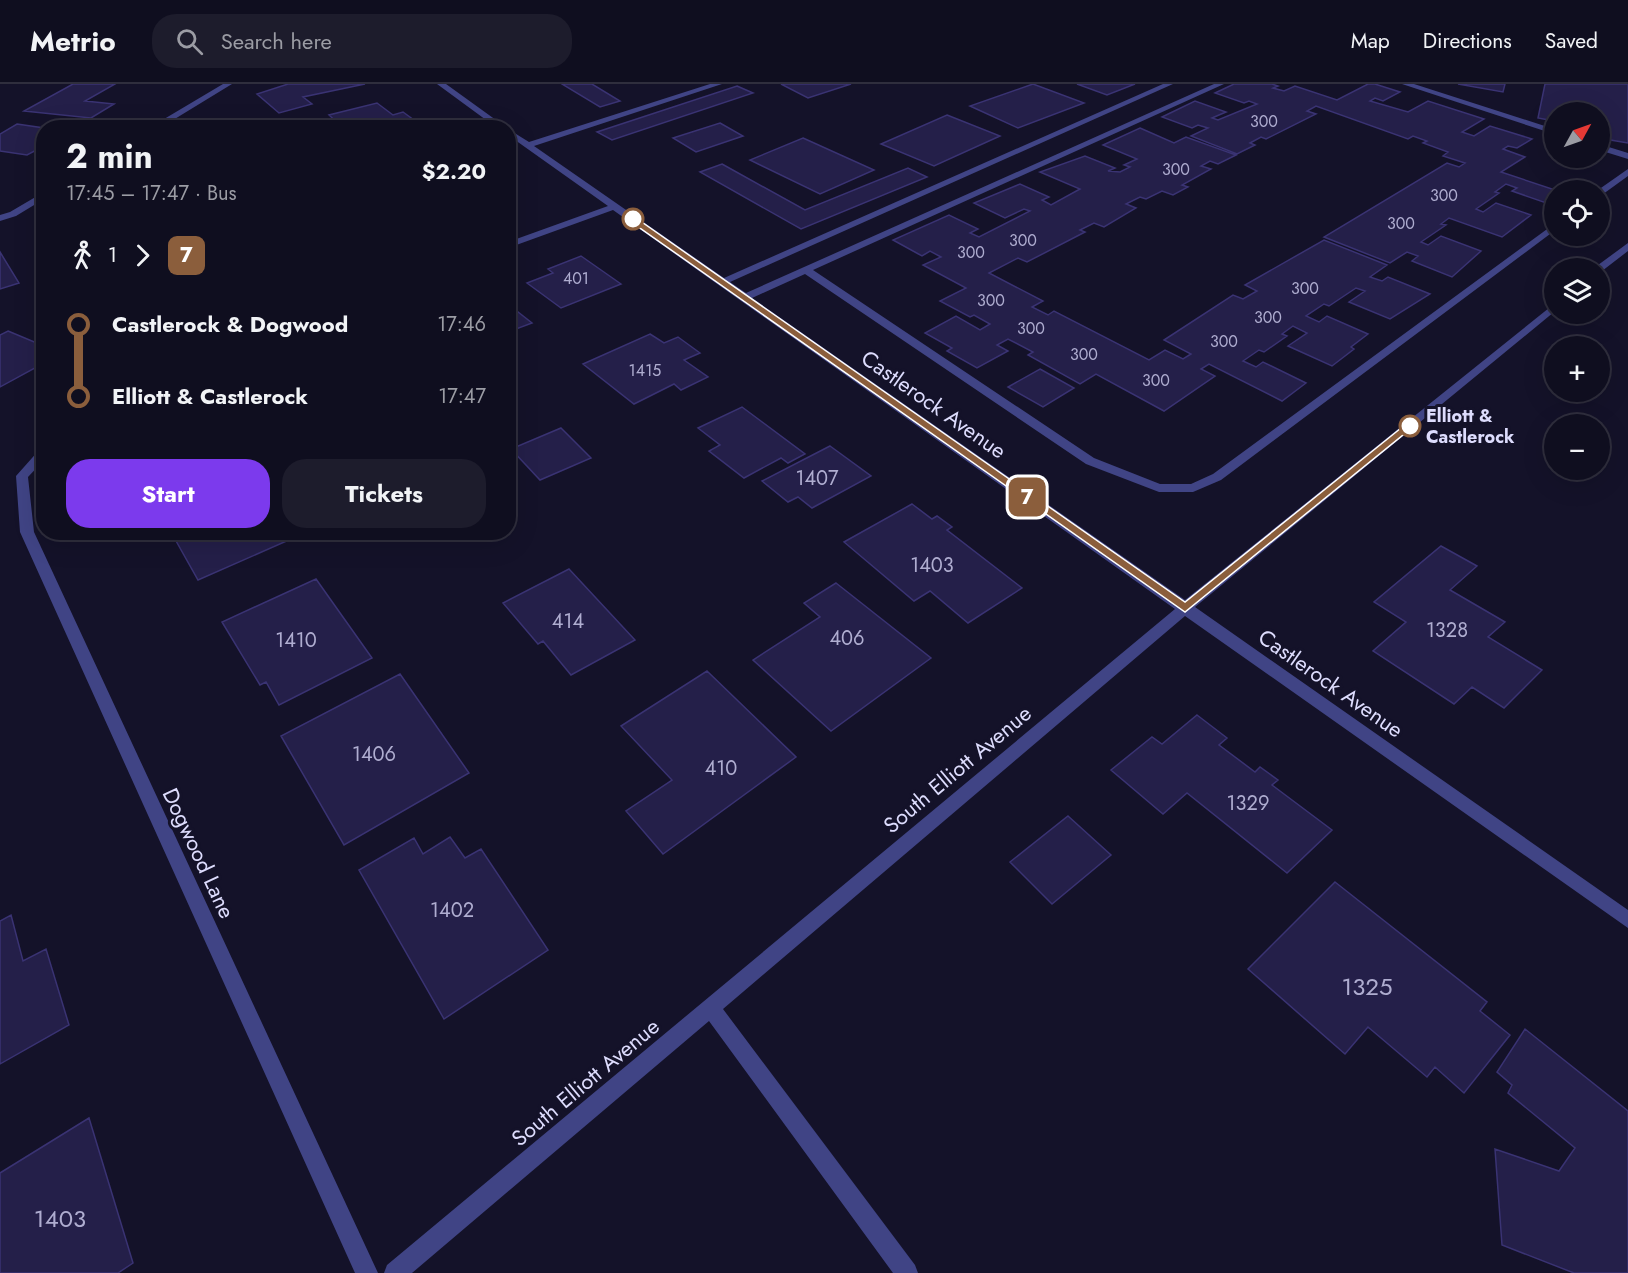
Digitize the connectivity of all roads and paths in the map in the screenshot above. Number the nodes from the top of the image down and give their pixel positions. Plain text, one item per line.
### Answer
1 (228, 84) edge
2 (441, 84) edge
3 (718, 84) edge
4 (1170, 84) edge
5 (1220, 84) edge
6 (1406, 84) edge
7 (167, 120) edge
8 (492, 120) edge
9 (1544, 129) edge
10 (516, 137) edge
11 (528, 145) junction
12 (1610, 150) edge
13 (1628, 156) edge
14 (1628, 172) edge
15 (1610, 186) edge
16 (36, 200) edge
17 (615, 206) junction
18 (24, 207) junction
19 (36, 208) edge
20 (0, 218) edge
21 (1544, 234) edge
22 (516, 242) edge
23 (1628, 246) edge
24 (1610, 260) edge
25 (806, 270) junction
26 (723, 282) junction
27 (744, 298) junction
28 (1544, 315) edge
29 (36, 461) edge
30 (1185, 608) junction
31 (1628, 920) edge
32 (710, 1007) junction
33 (367, 1273) edge
34 (395, 1273) edge
35 (907, 1273) edge

1 - 7 street
2 - 8 street
3 - 11 street
4 - 26 street
5 - 25 street
6 - 9 street
10 - 11 street, Castlerock Avenue
11 - 17 street, Castlerock Avenue
12 - 13 street
14 - 15 street
16 - 18 street
17 - 22 street
17 - 26 street, Castlerock Avenue
18 - 19 street
18 - 20 street
21 - 25 street
23 - 24 street
25 - 27 street
26 - 27 street, Castlerock Avenue
27 - 30 street, Castlerock Avenue
28 - 30 street, South Elliott Avenue
29 - 33 street, Dogwood Lane
30 - 31 street, Castlerock Avenue
30 - 32 street, South Elliott Avenue
32 - 34 street, South Elliott Avenue
32 - 35 street

